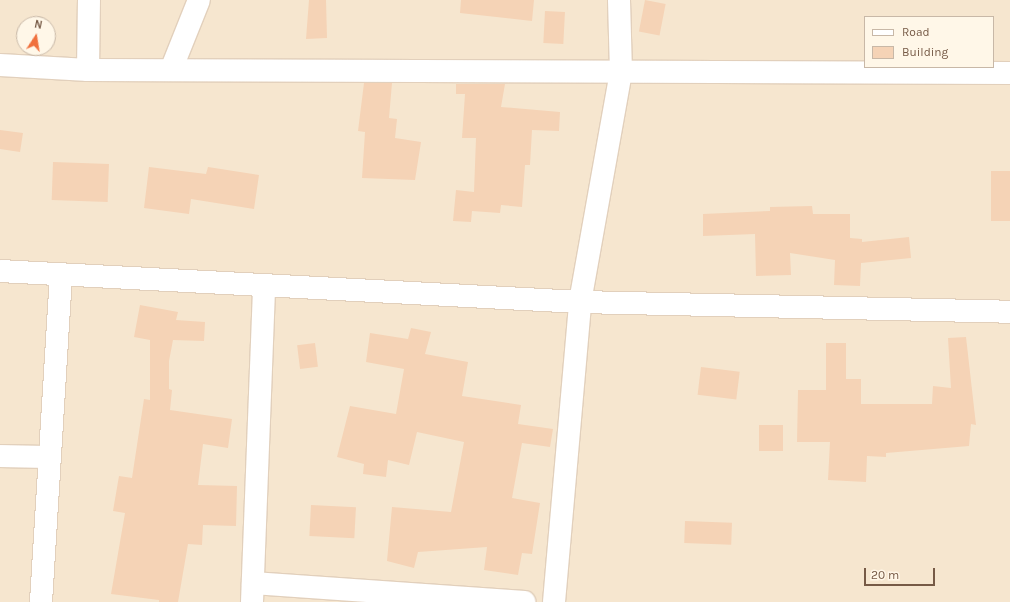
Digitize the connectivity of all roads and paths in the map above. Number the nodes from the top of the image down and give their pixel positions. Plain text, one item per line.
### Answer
1 (89, 0) edge
2 (199, 0) edge
3 (619, 0) edge
4 (0, 65) edge
5 (88, 70) junction
6 (171, 70) junction
7 (621, 72) junction
8 (1010, 73) edge
9 (0, 271) edge
10 (61, 275) junction
11 (264, 286) junction
12 (580, 302) junction
13 (1010, 312) edge
14 (0, 456) edge
15 (48, 457) junction
16 (253, 593) edge
17 (41, 602) edge
18 (524, 602) edge
19 (554, 602) edge

1 - 5 street
2 - 6 street
3 - 7 street
4 - 5 street
5 - 6 street
6 - 7 street
7 - 8 street
7 - 12 street
9 - 10 street
10 - 11 street
10 - 15 street
11 - 12 street
11 - 16 street
12 - 13 street
12 - 19 street
14 - 15 street
15 - 17 street
16 - 18 street

